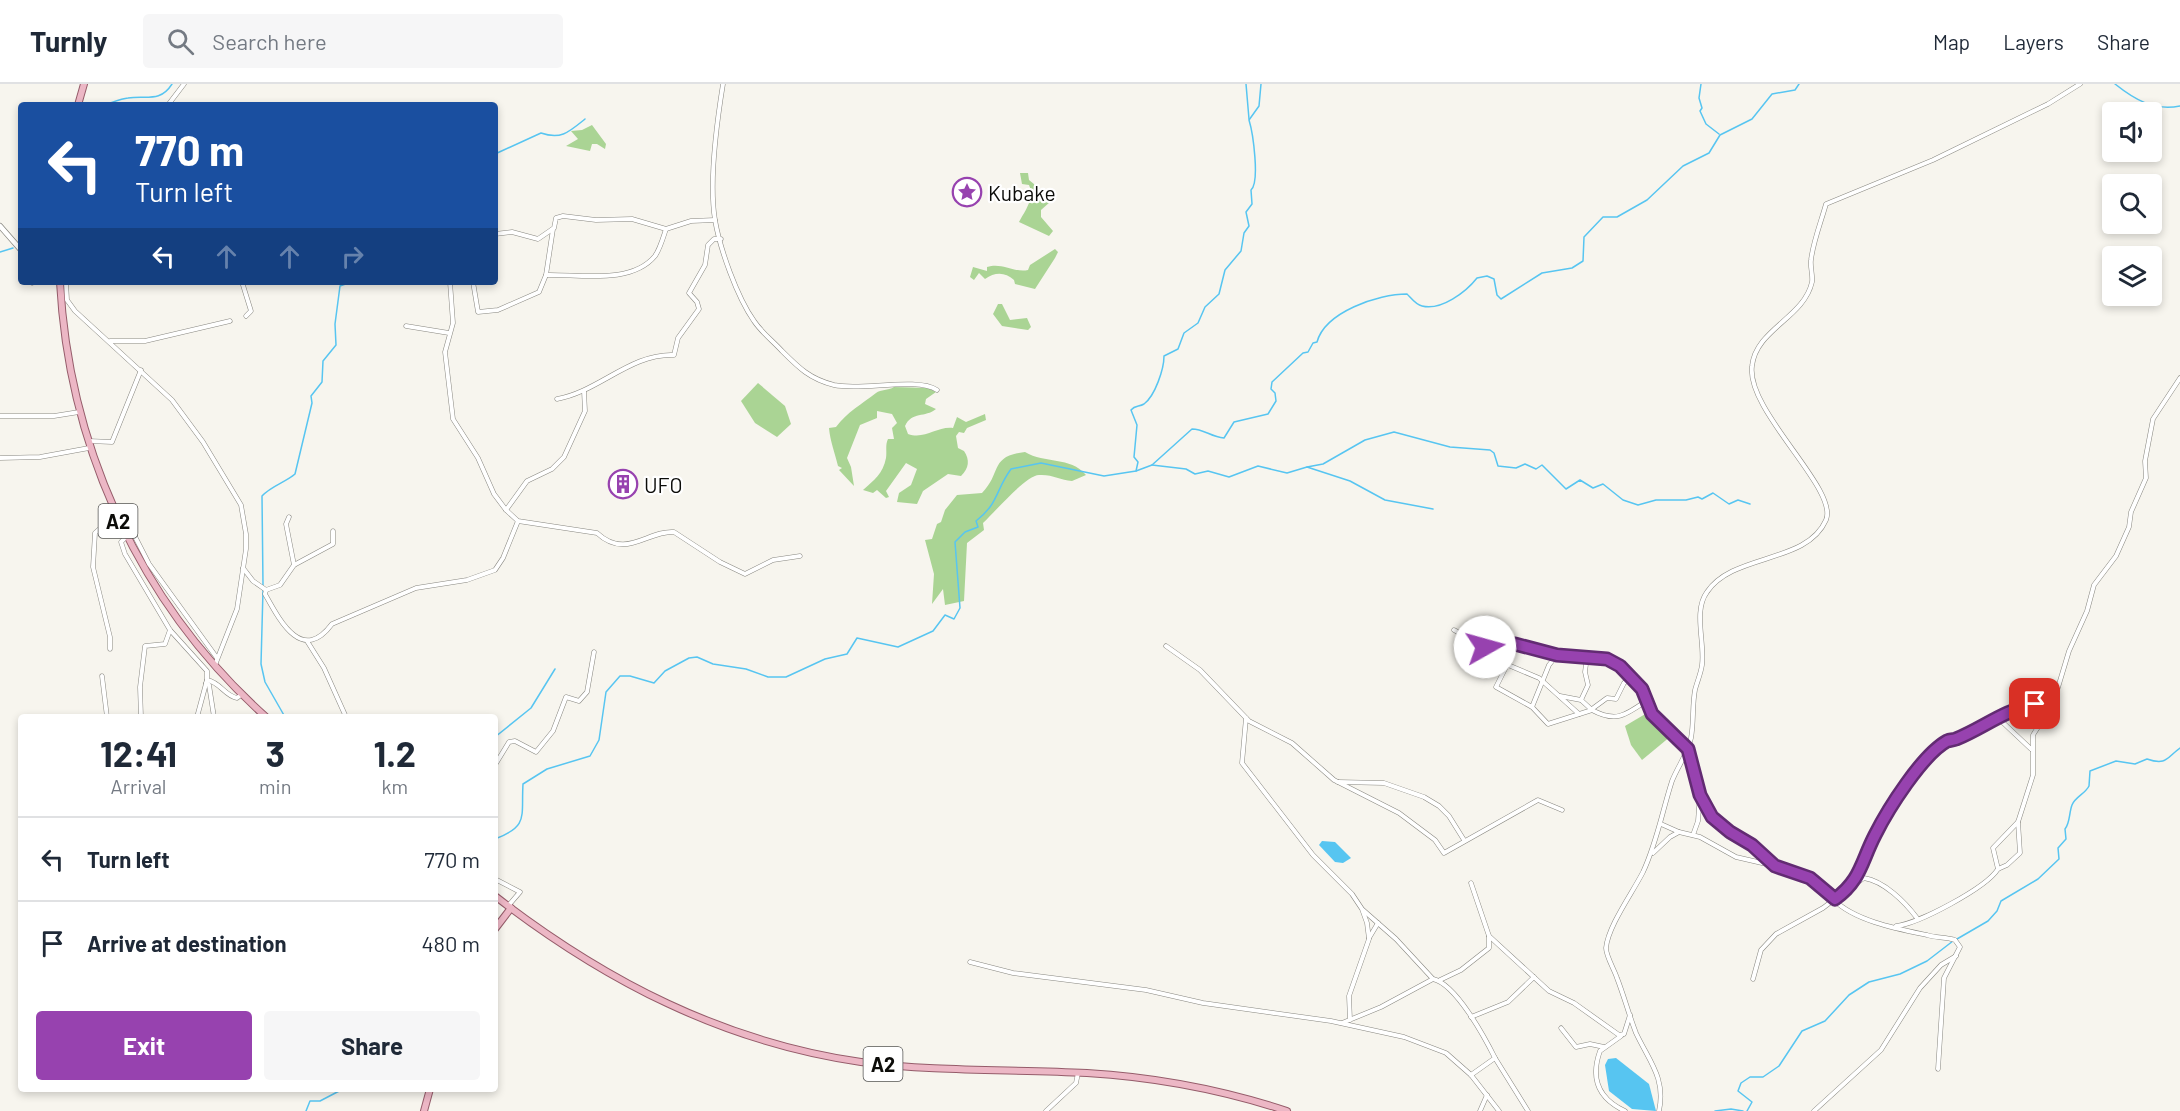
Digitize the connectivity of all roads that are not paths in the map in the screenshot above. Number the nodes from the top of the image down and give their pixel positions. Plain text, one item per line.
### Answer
1 (84, 84) edge
2 (184, 84) edge
3 (723, 84) edge
4 (2080, 84) edge
5 (79, 102) edge
6 (170, 102) edge
7 (715, 220) junction
8 (0, 226) edge
9 (554, 228) junction
10 (666, 229) junction
11 (498, 234) edge
12 (721, 239) junction
13 (18, 247) edge
14 (546, 275) junction
15 (60, 285) edge
16 (66, 285) edge
17 (243, 285) edge
18 (450, 285) edge
19 (474, 285) edge
20 (246, 316) dead end
21 (230, 321) dead end
22 (406, 326) dead end
23 (449, 333) junction
24 (110, 341) junction
25 (141, 370) junction
26 (2180, 378) edge
27 (937, 390) dead end
28 (584, 391) junction
29 (557, 399) dead end
30 (79, 412) junction
31 (0, 416) edge
32 (88, 445) junction
33 (0, 458) edge
34 (506, 510) junction
35 (116, 516) junction
36 (289, 517) dead end
37 (518, 521) junction
38 (333, 531) dead end
39 (127, 536) junction
40 (800, 556) dead end
41 (294, 565) junction
42 (243, 568) junction
43 (266, 590) junction
44 (170, 630) junction
45 (1454, 630) dead end
46 (307, 641) junction
47 (1166, 646) dead end
48 (1487, 647) junction
49 (110, 649) dead end
50 (594, 652) dead end
51 (1557, 655) junction
52 (1587, 656) junction
53 (217, 658) junction
54 (1507, 665) junction
55 (214, 666) junction
56 (102, 676) dead end
57 (1630, 677) junction
58 (207, 681) junction
59 (1542, 681) junction
60 (242, 694) junction
61 (1560, 696) junction
62 (1581, 700) junction
63 (1646, 701) junction
64 (2053, 704) junction
65 (1532, 707) junction
66 (1592, 710) junction
67 (107, 714) edge
68 (141, 714) edge
69 (198, 714) edge
70 (214, 714) edge
71 (263, 714) edge
72 (345, 714) edge
73 (1579, 714) junction
74 (1997, 717) junction
75 (1246, 718) junction
76 (1688, 749) junction
77 (2032, 749) junction
78 (498, 760) edge
79 (1338, 782) junction
80 (1700, 795) junction
81 (1562, 810) dead end
82 (2018, 822) junction
83 (1662, 824) junction
84 (1679, 832) junction
85 (1693, 835) junction
86 (1464, 840) junction
87 (1651, 855) junction
88 (1775, 866) junction
89 (1998, 869) junction
90 (498, 881) edge
91 (1471, 883) dead end
92 (1852, 886) junction
93 (498, 898) edge
94 (1834, 899) junction
95 (510, 907) junction
96 (1362, 909) junction
97 (1918, 918) junction
98 (1378, 923) junction
99 (498, 925) edge
100 (1896, 926) junction
101 (1489, 936) junction
102 (1369, 939) junction
103 (1958, 955) junction
104 (970, 962) dead end
105 (1534, 977) junction
106 (1433, 979) junction
107 (1753, 979) dead end
108 (1439, 981) junction
109 (1630, 1015) junction
110 (1470, 1017) junction
111 (1350, 1020) junction
112 (1341, 1023) junction
113 (1561, 1028) dead end
114 (1621, 1036) junction
115 (1604, 1047) junction
116 (1495, 1058) junction
117 (1938, 1069) dead end
118 (1078, 1073) junction
119 (1471, 1075) junction
120 (429, 1092) edge
121 (1488, 1095) junction
122 (424, 1111) edge
123 (1046, 1111) edge
124 (1287, 1111) edge
125 (1480, 1111) edge
126 (1499, 1111) edge
127 (1528, 1111) edge
128 (1625, 1111) edge
129 (1659, 1111) edge
130 (1814, 1111) edge

1 - 5 main road
2 - 6 street
3 - 7 street
4 - 76 street
7 - 10 street
7 - 12 street
8 - 13 street
9 - 10 street
9 - 11 street
9 - 14 street
10 - 14 street
12 - 27 street
12 - 28 street
14 - 19 street
15 - 30 main road, A2
16 - 24 street
17 - 20 street
18 - 23 street
21 - 24 street
22 - 23 street
23 - 34 street
24 - 25 street
25 - 32 street
25 - 42 street
26 - 64 street
28 - 29 street
28 - 34 street
30 - 31 street
30 - 32 main road, A2
32 - 33 street
32 - 35 main road, A2
34 - 37 street
35 - 39 main road, A2
35 - 49 street
35 - 53 street
36 - 41 street
37 - 40 street
37 - 46 street
38 - 41 street
39 - 44 street
39 - 55 main road, A2
41 - 43 street
42 - 43 street
42 - 53 street
43 - 46 street
44 - 58 street
44 - 68 street
45 - 48 street
46 - 72 street
47 - 75 street
48 - 51 street
48 - 54 street
50 - 78 street
51 - 52 street
51 - 59 street
52 - 57 street
52 - 62 street
53 - 55 street
54 - 59 street
54 - 65 street
55 - 60 main road, A2
56 - 67 street
57 - 63 street
57 - 66 street
58 - 60 street
58 - 69 street
58 - 70 street
59 - 61 street
59 - 65 street
60 - 71 main road, A2
61 - 62 street
61 - 73 street
62 - 66 street
63 - 66 street
63 - 76 street
64 - 74 street
64 - 77 street
65 - 73 street
66 - 73 street
74 - 77 street
74 - 92 street
75 - 79 street
75 - 96 street
76 - 80 street
76 - 83 street
77 - 82 street
79 - 86 street
79 - 86 street
80 - 85 street
80 - 88 street
81 - 86 street
82 - 89 street
82 - 89 street
83 - 84 street
83 - 87 street
84 - 85 street
84 - 87 street
85 - 88 street
87 - 109 street
88 - 94 street
89 - 97 street
90 - 95 street
91 - 101 street
92 - 94 street
92 - 97 street
93 - 95 main road, A2
94 - 100 street
94 - 107 street
95 - 99 main road
95 - 118 main road, A2
96 - 98 street
96 - 102 street
97 - 100 street
98 - 102 street
98 - 106 street
100 - 103 street
101 - 105 street
101 - 108 street
102 - 111 street
103 - 117 street
103 - 130 street
104 - 112 street
105 - 110 street
105 - 114 street
106 - 108 street
106 - 111 street
108 - 110 street
109 - 114 street
109 - 129 street
110 - 116 street
111 - 112 street
112 - 119 street
113 - 115 street
114 - 115 street
115 - 128 street
116 - 119 street
116 - 127 street
118 - 123 street
118 - 124 main road, A2
119 - 121 street
120 - 122 main road
121 - 125 street
121 - 126 street

